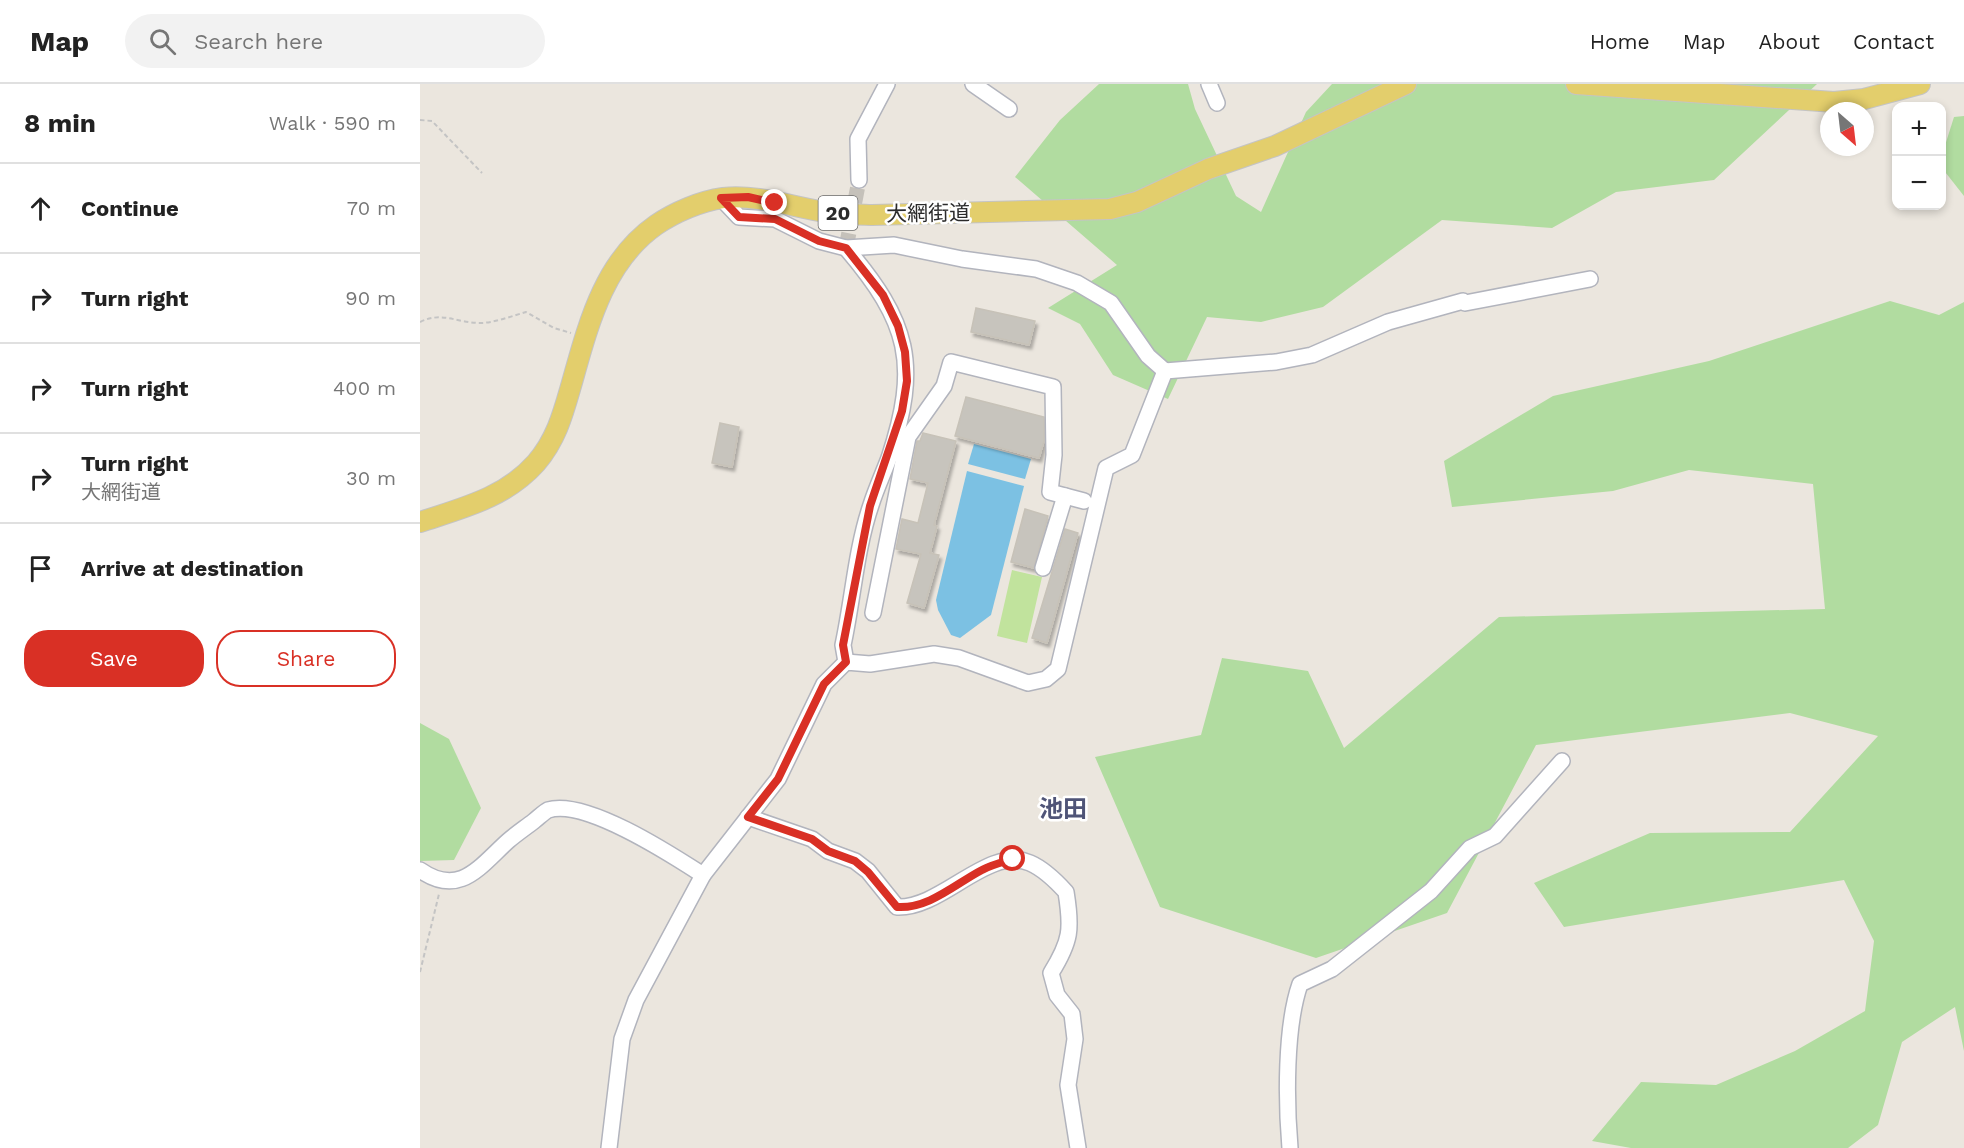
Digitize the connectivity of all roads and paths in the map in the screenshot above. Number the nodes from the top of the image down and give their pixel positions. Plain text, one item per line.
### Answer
1 (887, 84) edge
2 (973, 84) edge
3 (1209, 84) edge
4 (1406, 84) edge
5 (1576, 84) edge
6 (1920, 84) edge
7 (1217, 103) dead end
8 (1010, 109) dead end
9 (420, 120) edge
10 (482, 173) dead end
11 (859, 180) tunnel mouth
12 (721, 198) junction
13 (846, 248) junction
14 (1590, 279) dead end
15 (420, 322) edge
16 (585, 337) junction
17 (1165, 371) junction
18 (896, 460) junction
19 (1065, 496) junction
20 (1084, 501) dead end
21 (420, 522) edge
22 (1043, 568) dead end
23 (873, 613) dead end
24 (846, 662) junction
25 (1562, 761) dead end
26 (748, 817) junction
27 (420, 870) edge
28 (703, 875) junction
29 (442, 882) junction
30 (420, 972) edge
31 (609, 1148) edge
32 (1078, 1148) edge
33 (1290, 1148) edge

1 - 11 street
2 - 8 street
3 - 7 street
4 - 12 main road, 大網街道 / 20
5 - 6 main road
9 - 10 path
12 - 13 street
12 - 16 main road, 大網街道 / 20
13 - 17 street
13 - 18 street
14 - 17 street
15 - 16 path
16 - 21 main road, 大網街道 / 20
17 - 24 street
18 - 19 street
18 - 23 street
18 - 24 street
19 - 20 street
19 - 22 street
24 - 26 street
25 - 33 street
26 - 28 street
26 - 32 street
27 - 29 street
28 - 29 street
28 - 31 street
29 - 30 path

